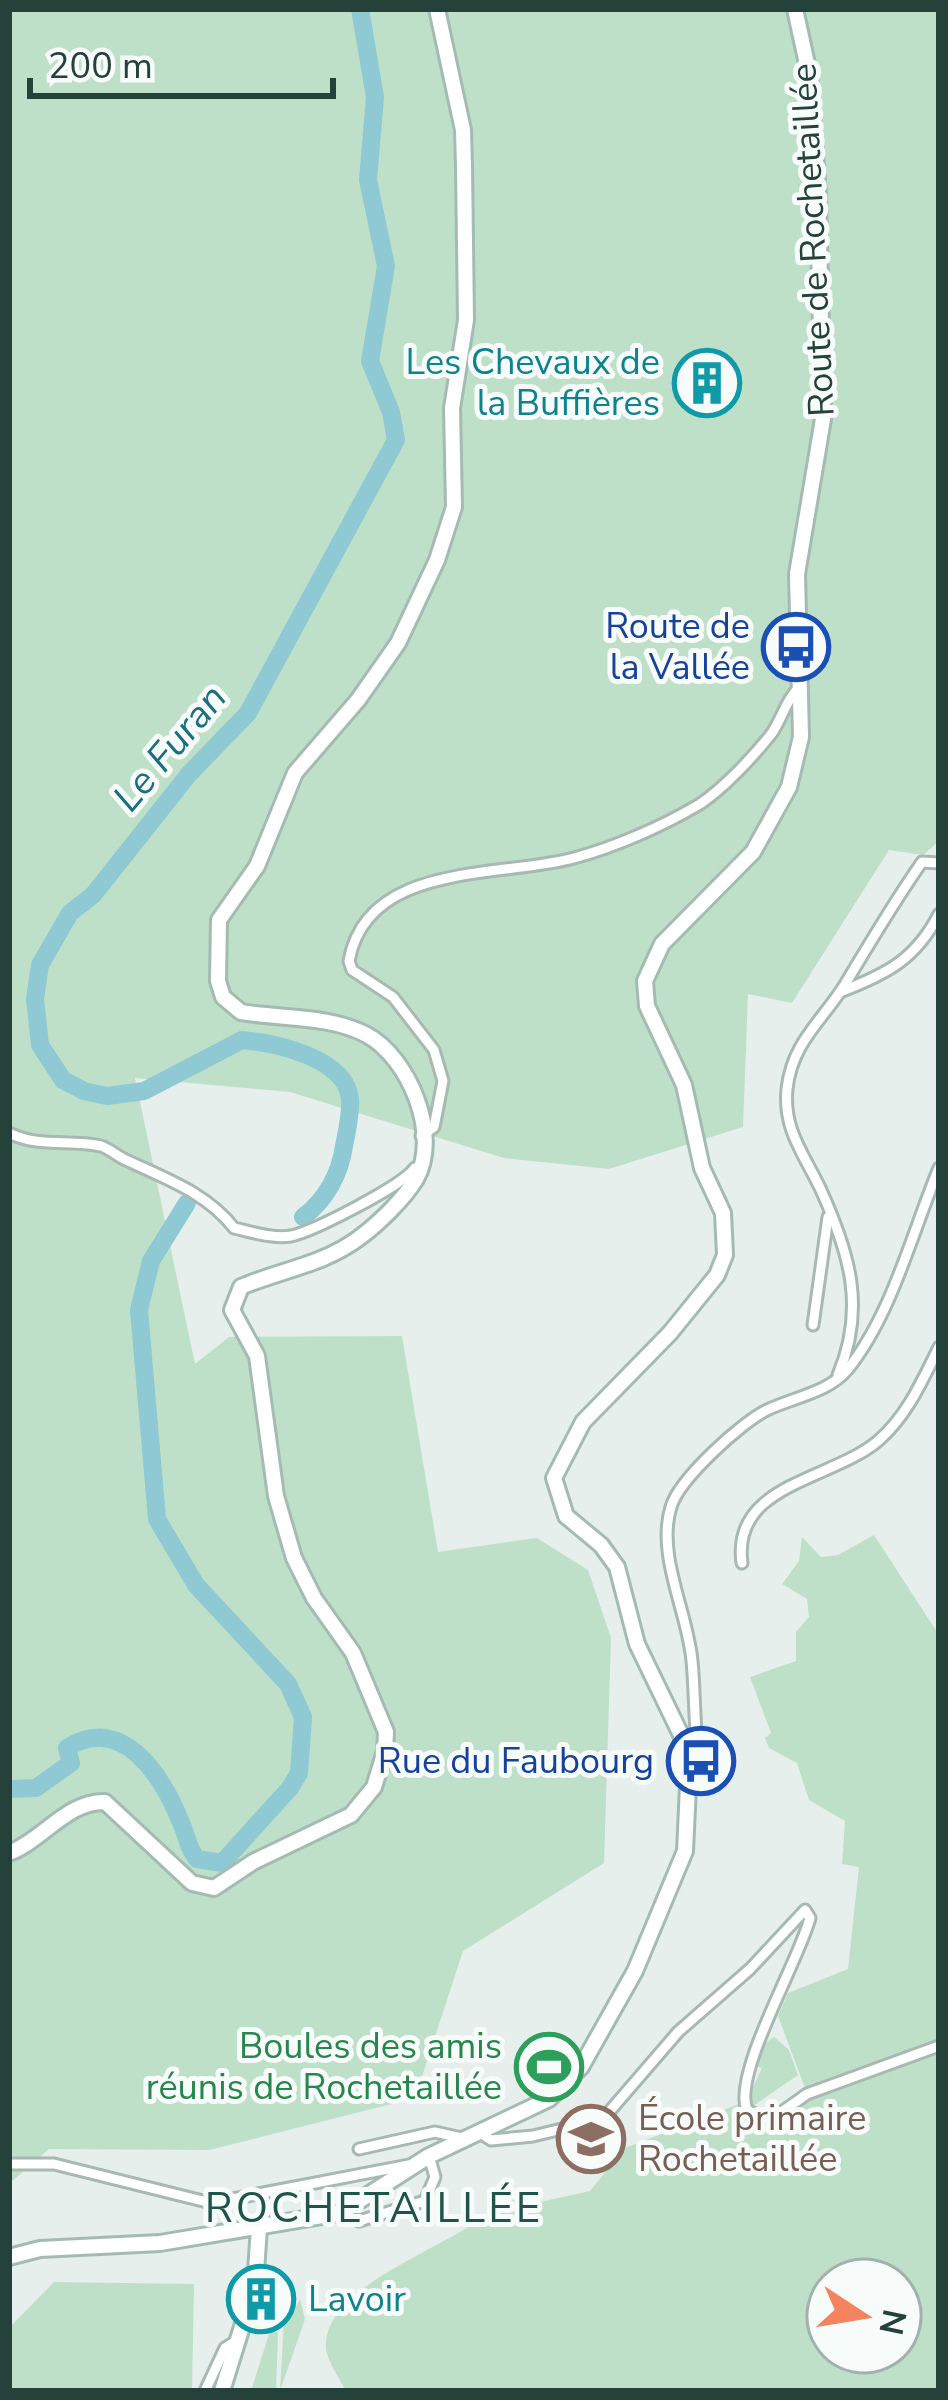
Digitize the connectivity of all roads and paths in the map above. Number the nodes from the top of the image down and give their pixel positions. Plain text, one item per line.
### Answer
1 (436, 9) edge
2 (795, 9) edge
3 (802, 686) junction
4 (939, 863) edge
5 (939, 914) edge
6 (840, 992) junction
7 (9, 1133) edge
8 (421, 1136) junction
9 (422, 1159) junction
10 (939, 1168) edge
11 (829, 1212) junction
12 (813, 1325) dead end
13 (939, 1347) edge
14 (836, 1380) junction
15 (742, 1563) dead end
16 (689, 1765) junction
17 (9, 1853) edge
18 (939, 2046) edge
19 (473, 2136) junction
20 (359, 2149) dead end
21 (429, 2156) junction
22 (9, 2164) edge
23 (414, 2165) junction
24 (340, 2213) junction
25 (259, 2228) junction
26 (9, 2257) edge
27 (241, 2338) junction
28 (205, 2391) edge
29 (222, 2391) edge

1 - 8 main road
2 - 3 main road, Route de Rochetaillée
3 - 8 street
3 - 16 main road
4 - 6 street
5 - 6 street
6 - 11 street
7 - 9 street
8 - 9 main road
9 - 17 main road
10 - 14 street
11 - 12 street
11 - 14 street
13 - 15 street
14 - 16 street
16 - 19 main road
18 - 19 street
19 - 20 street
19 - 21 main road
21 - 23 main road
21 - 24 street
22 - 23 street
23 - 24 main road
24 - 25 main road
25 - 26 main road
25 - 27 main road
27 - 28 street
27 - 29 main road

